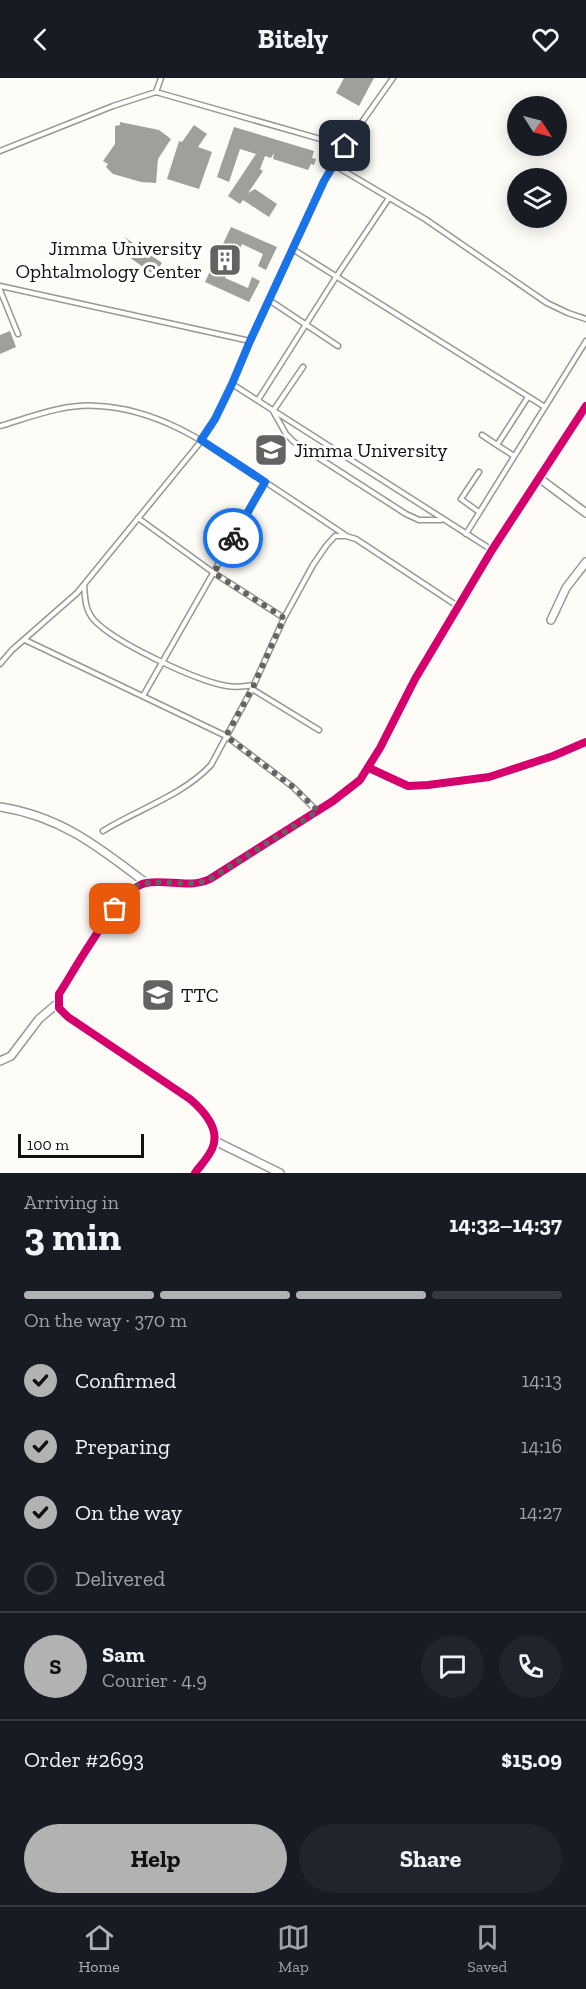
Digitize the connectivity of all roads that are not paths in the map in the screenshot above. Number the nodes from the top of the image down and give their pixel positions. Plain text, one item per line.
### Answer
1 (161, 78) edge
2 (393, 78) edge
3 (156, 92) junction
4 (345, 146) junction
5 (0, 151) edge
6 (334, 165) junction
7 (389, 198) junction
8 (294, 250) junction
9 (336, 276) junction
10 (0, 288) edge
11 (269, 300) junction
12 (586, 319) edge
13 (305, 324) junction
14 (18, 334) dead end
15 (250, 341) junction
16 (586, 341) edge
17 (338, 346) dead end
18 (303, 367) dead end
19 (232, 384) junction
20 (528, 397) junction
21 (258, 400) junction
22 (586, 406) edge
23 (545, 407) junction
24 (273, 411) junction
25 (0, 426) edge
26 (482, 435) dead end
27 (201, 440) junction
28 (497, 445) junction
29 (514, 456) junction
30 (479, 472) dead end
31 (539, 478) junction
32 (265, 482) junction
33 (479, 512) junction
34 (586, 513) edge
35 (138, 518) junction
36 (443, 520) junction
37 (466, 534) junction
38 (346, 536) junction
39 (492, 550) junction
40 (586, 562) edge
41 (214, 573) junction
42 (84, 584) junction
43 (460, 607) junction
44 (284, 618) junction
45 (551, 620) dead end
46 (25, 640) junction
47 (162, 663) junction
48 (0, 664) edge
49 (253, 687) junction
50 (143, 696) junction
51 (319, 730) dead end
52 (226, 736) junction
53 (586, 742) edge
54 (369, 768) junction
55 (0, 807) edge
56 (318, 811) junction
57 (103, 831) dead end
58 (146, 883) junction
59 (58, 1003) junction
60 (0, 1061) edge
61 (215, 1141) junction
62 (195, 1173) edge
63 (279, 1173) edge

1 - 3 lane
2 - 4 lane
3 - 4 lane
3 - 5 lane
4 - 6 lane
6 - 7 lane
6 - 8 lane
7 - 9 lane
7 - 12 lane
8 - 9 lane
8 - 11 lane
9 - 13 lane
9 - 20 lane
10 - 14 lane
10 - 15 lane
11 - 13 lane
11 - 15 lane
13 - 17 lane
13 - 21 lane
15 - 19 lane
16 - 23 lane
18 - 24 lane
19 - 21 lane
19 - 27 lane
20 - 23 lane
20 - 28 lane
21 - 24 lane
22 - 31 street
23 - 29 lane
24 - 36 lane
24 - 36 lane
25 - 27 lane
26 - 28 lane
27 - 32 lane
27 - 35 lane
28 - 29 lane
29 - 33 lane
30 - 33 lane
31 - 34 street
31 - 39 street
32 - 38 lane
32 - 41 lane
33 - 37 lane
35 - 41 lane
35 - 42 lane
36 - 37 lane
37 - 39 lane
38 - 43 lane
38 - 44 lane
39 - 43 street
40 - 45 street
41 - 44 lane
41 - 47 lane
42 - 46 lane
42 - 47 lane
43 - 54 street
44 - 49 lane
46 - 48 lane
46 - 50 lane
47 - 49 lane
47 - 50 lane
49 - 51 lane
49 - 52 lane
50 - 52 lane
52 - 56 lane
52 - 57 lane
53 - 54 street
54 - 56 street
55 - 58 street
56 - 58 street
58 - 59 street
59 - 60 street
59 - 61 street
61 - 62 street
61 - 63 street

